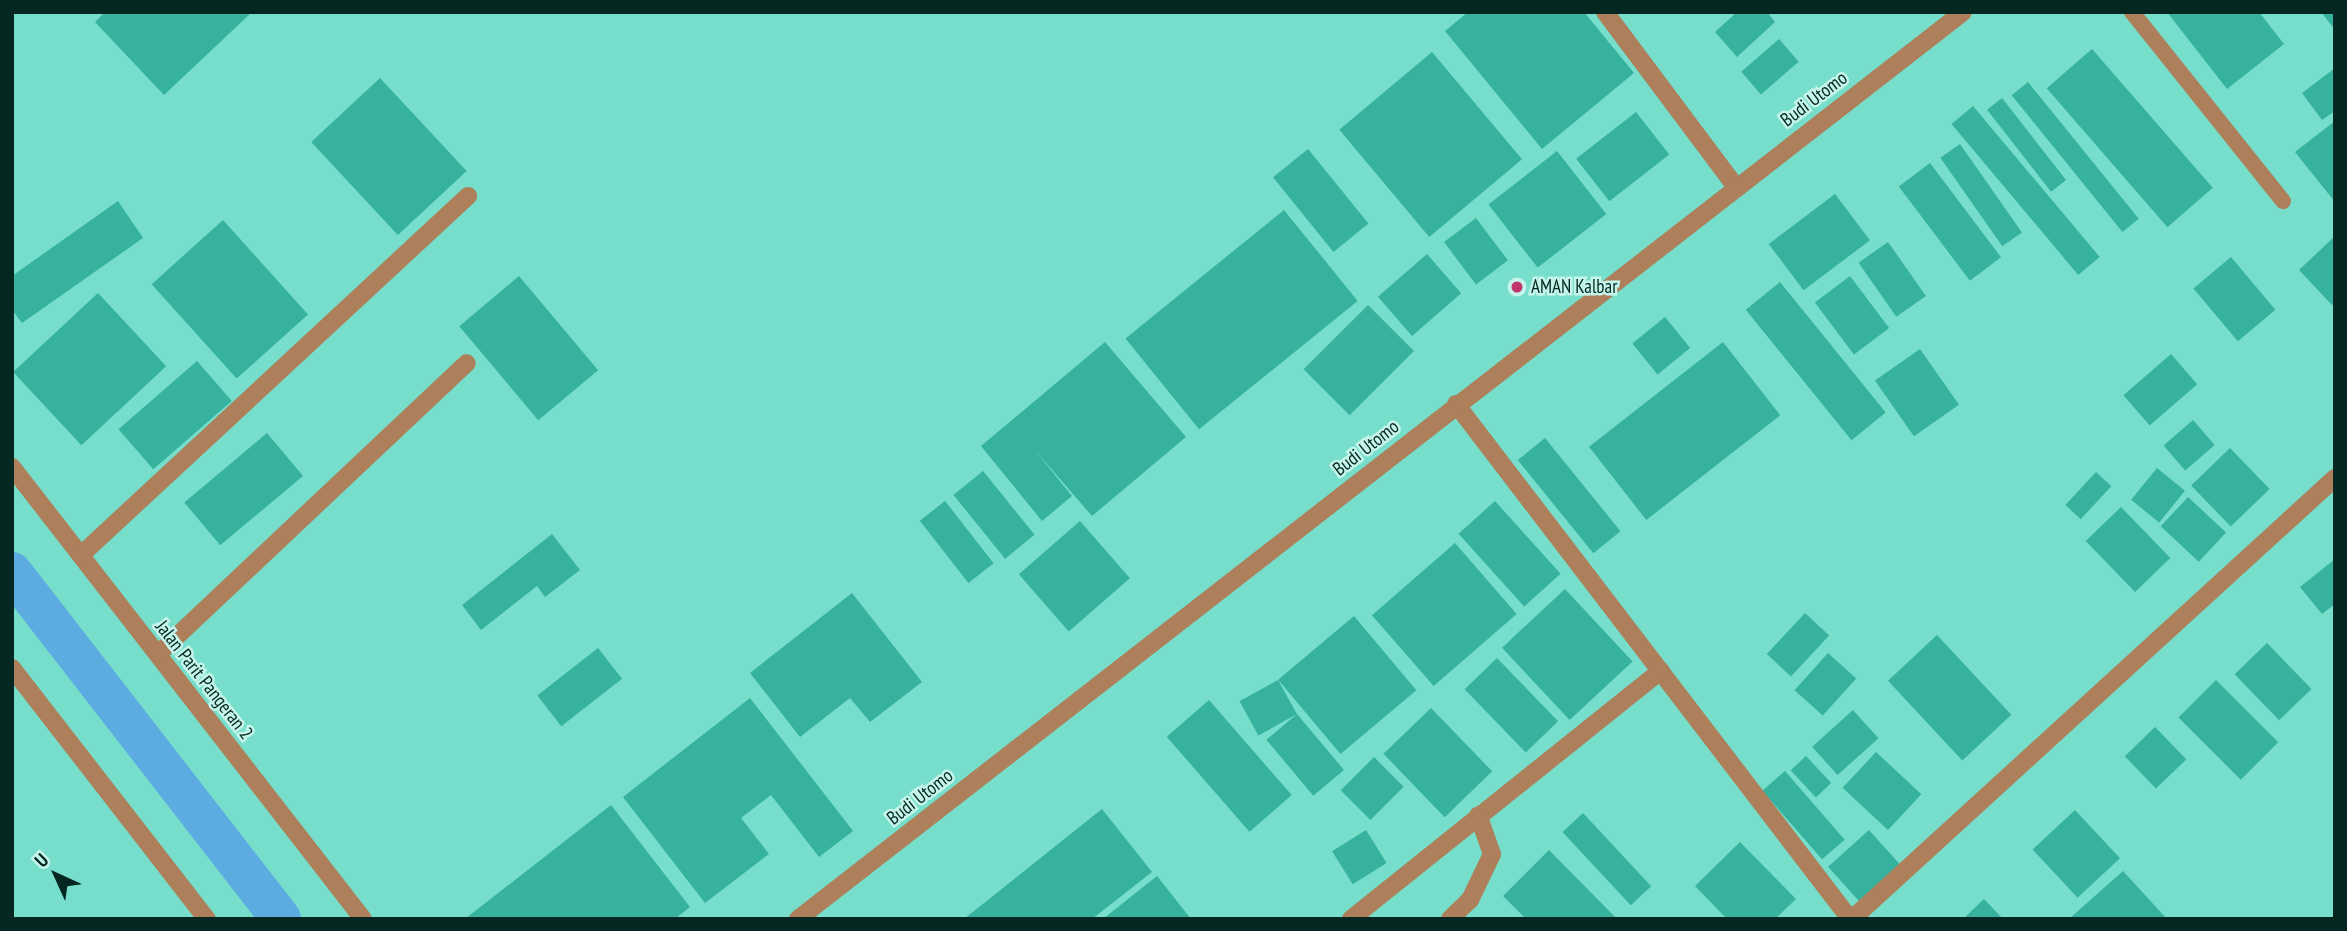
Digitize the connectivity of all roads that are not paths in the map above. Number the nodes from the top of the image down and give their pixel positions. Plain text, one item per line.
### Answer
1 (1605, 12) edge
2 (1963, 12) edge
3 (2132, 12) edge
4 (1735, 186) junction
5 (468, 197) dead end
6 (2283, 201) dead end
7 (467, 363) dead end
8 (1456, 404) junction
9 (12, 467) edge
10 (2335, 478) edge
11 (81, 555) junction
12 (158, 654) junction
13 (12, 668) edge
14 (1661, 671) junction
15 (1478, 815) junction
16 (207, 919) edge
17 (363, 919) edge
18 (797, 919) edge
19 (1351, 919) edge
20 (1450, 919) edge
21 (1851, 919) edge

1 - 4 street
2 - 4 street, Budi Utomo
3 - 6 lane
4 - 8 street, Budi Utomo
5 - 11 street
7 - 12 street
8 - 14 street
8 - 18 street, Budi Utomo
9 - 11 street, Jalan Parit Pangeran 2
10 - 21 street
11 - 12 street, Jalan Parit Pangeran 2
12 - 17 street, Jalan Parit Pangeran 2
13 - 16 street
14 - 15 street
14 - 21 street
15 - 19 street
15 - 20 street

